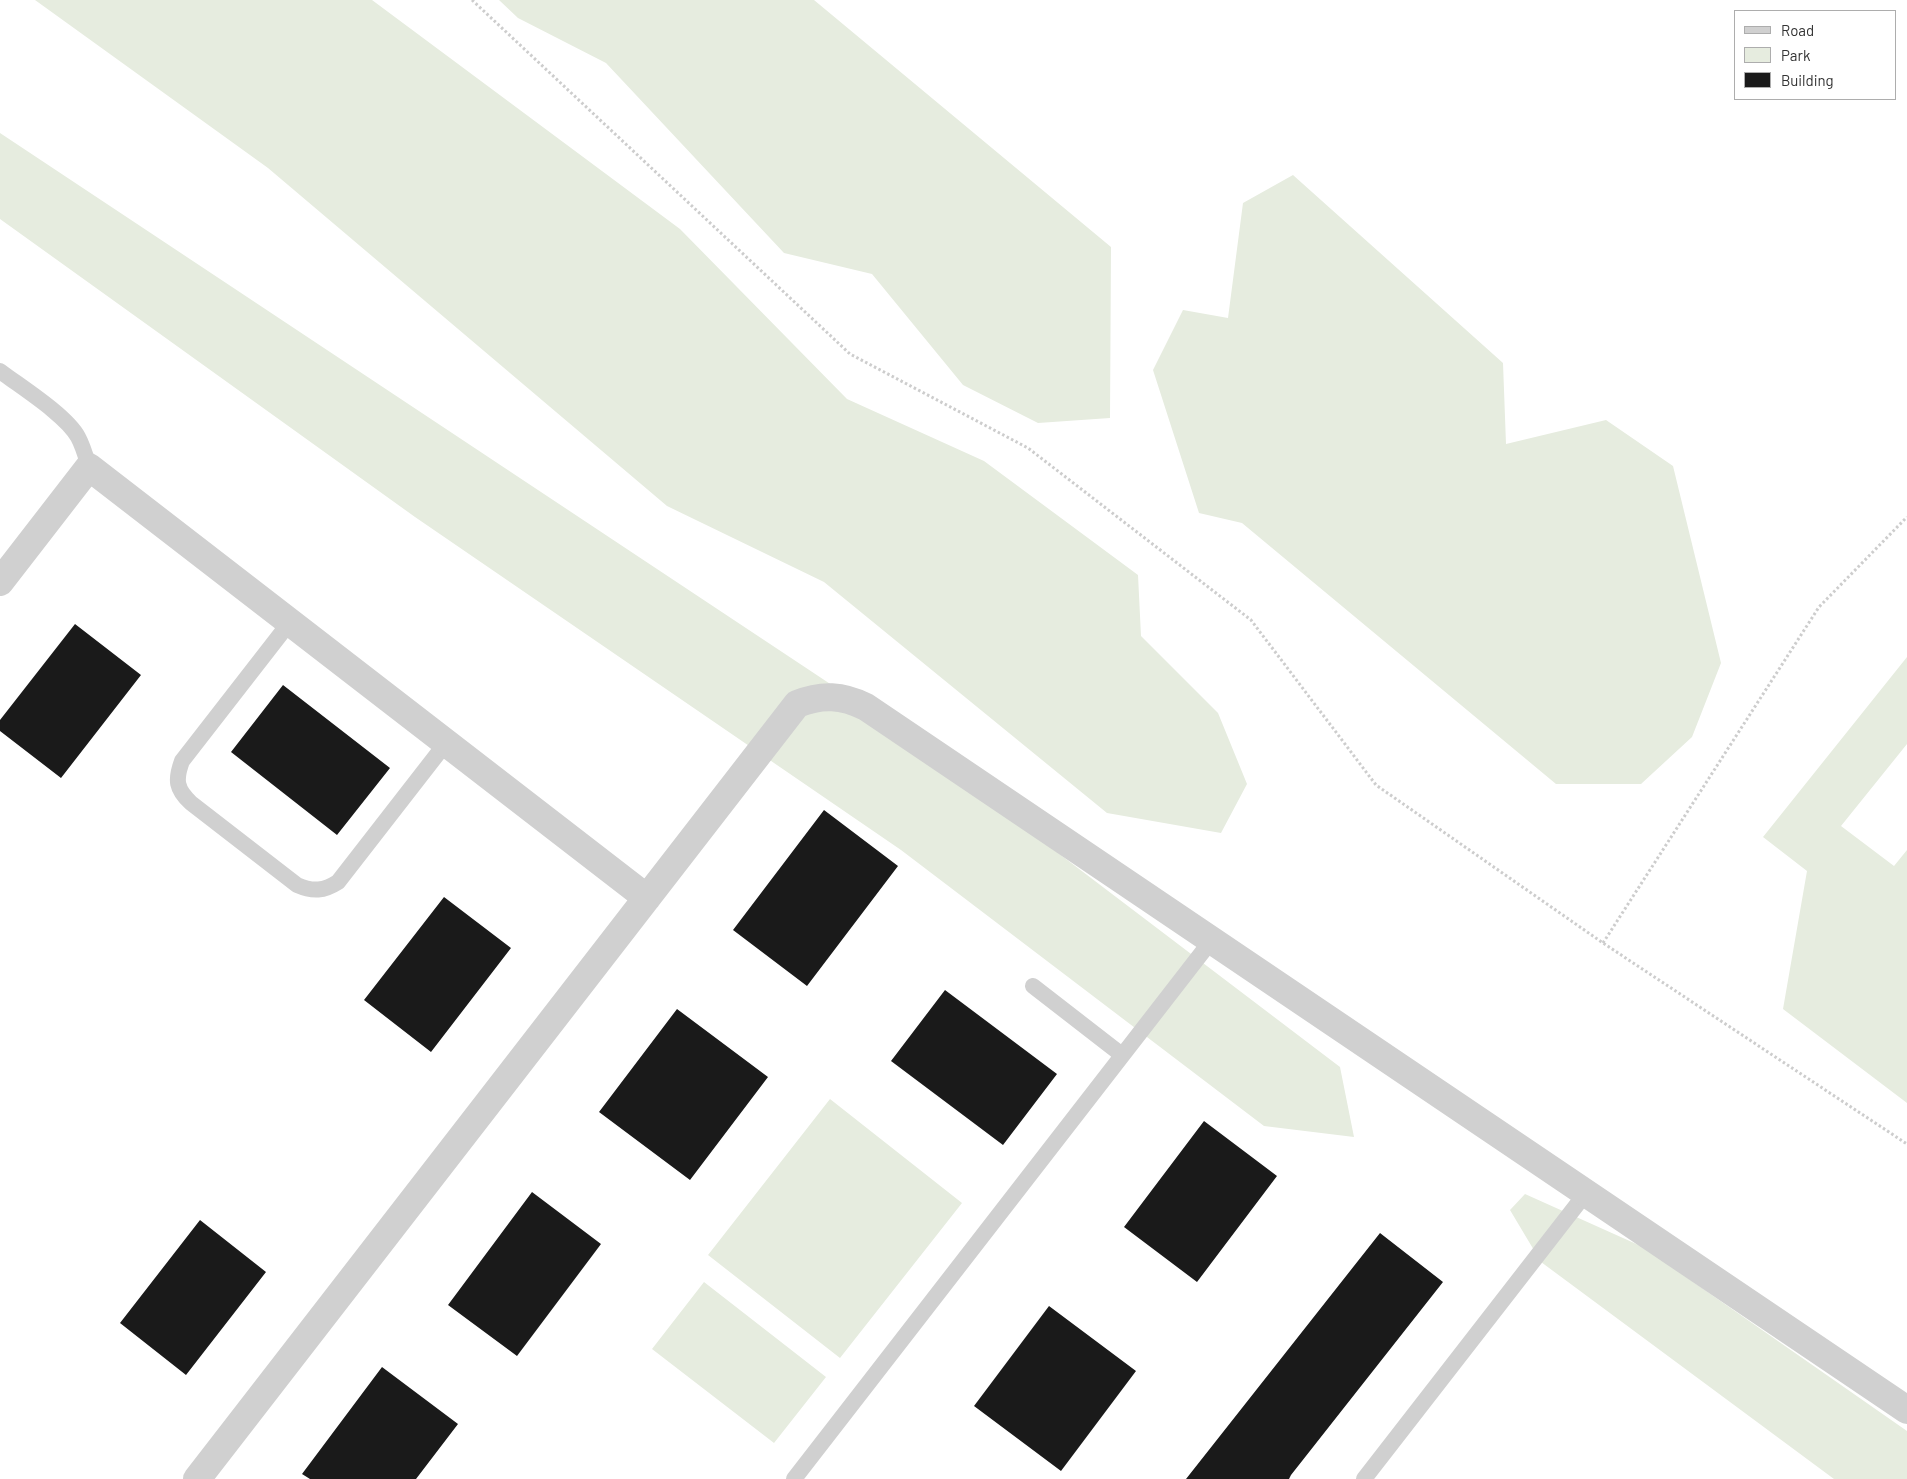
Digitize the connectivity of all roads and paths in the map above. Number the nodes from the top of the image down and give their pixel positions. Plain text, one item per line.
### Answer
1 (472, 0) edge
2 (0, 371) edge
3 (89, 467) junction
4 (1907, 517) edge
5 (0, 582) edge
6 (290, 622) junction
7 (446, 743) junction
8 (647, 898) junction
9 (1211, 941) junction
10 (1603, 943) junction
11 (1033, 986) dead end
12 (1122, 1055) junction
13 (1907, 1144) edge
14 (1586, 1193) junction
15 (1907, 1410) edge
16 (197, 1479) edge
17 (794, 1479) edge
18 (1364, 1479) edge

1 - 10 path
2 - 3 lane
3 - 5 street
3 - 6 street
4 - 10 path
6 - 7 street
6 - 7 lane
7 - 8 street
8 - 9 street
8 - 16 street
9 - 12 lane
9 - 14 street
10 - 13 path
11 - 12 lane
12 - 17 lane
14 - 15 street
14 - 18 lane

